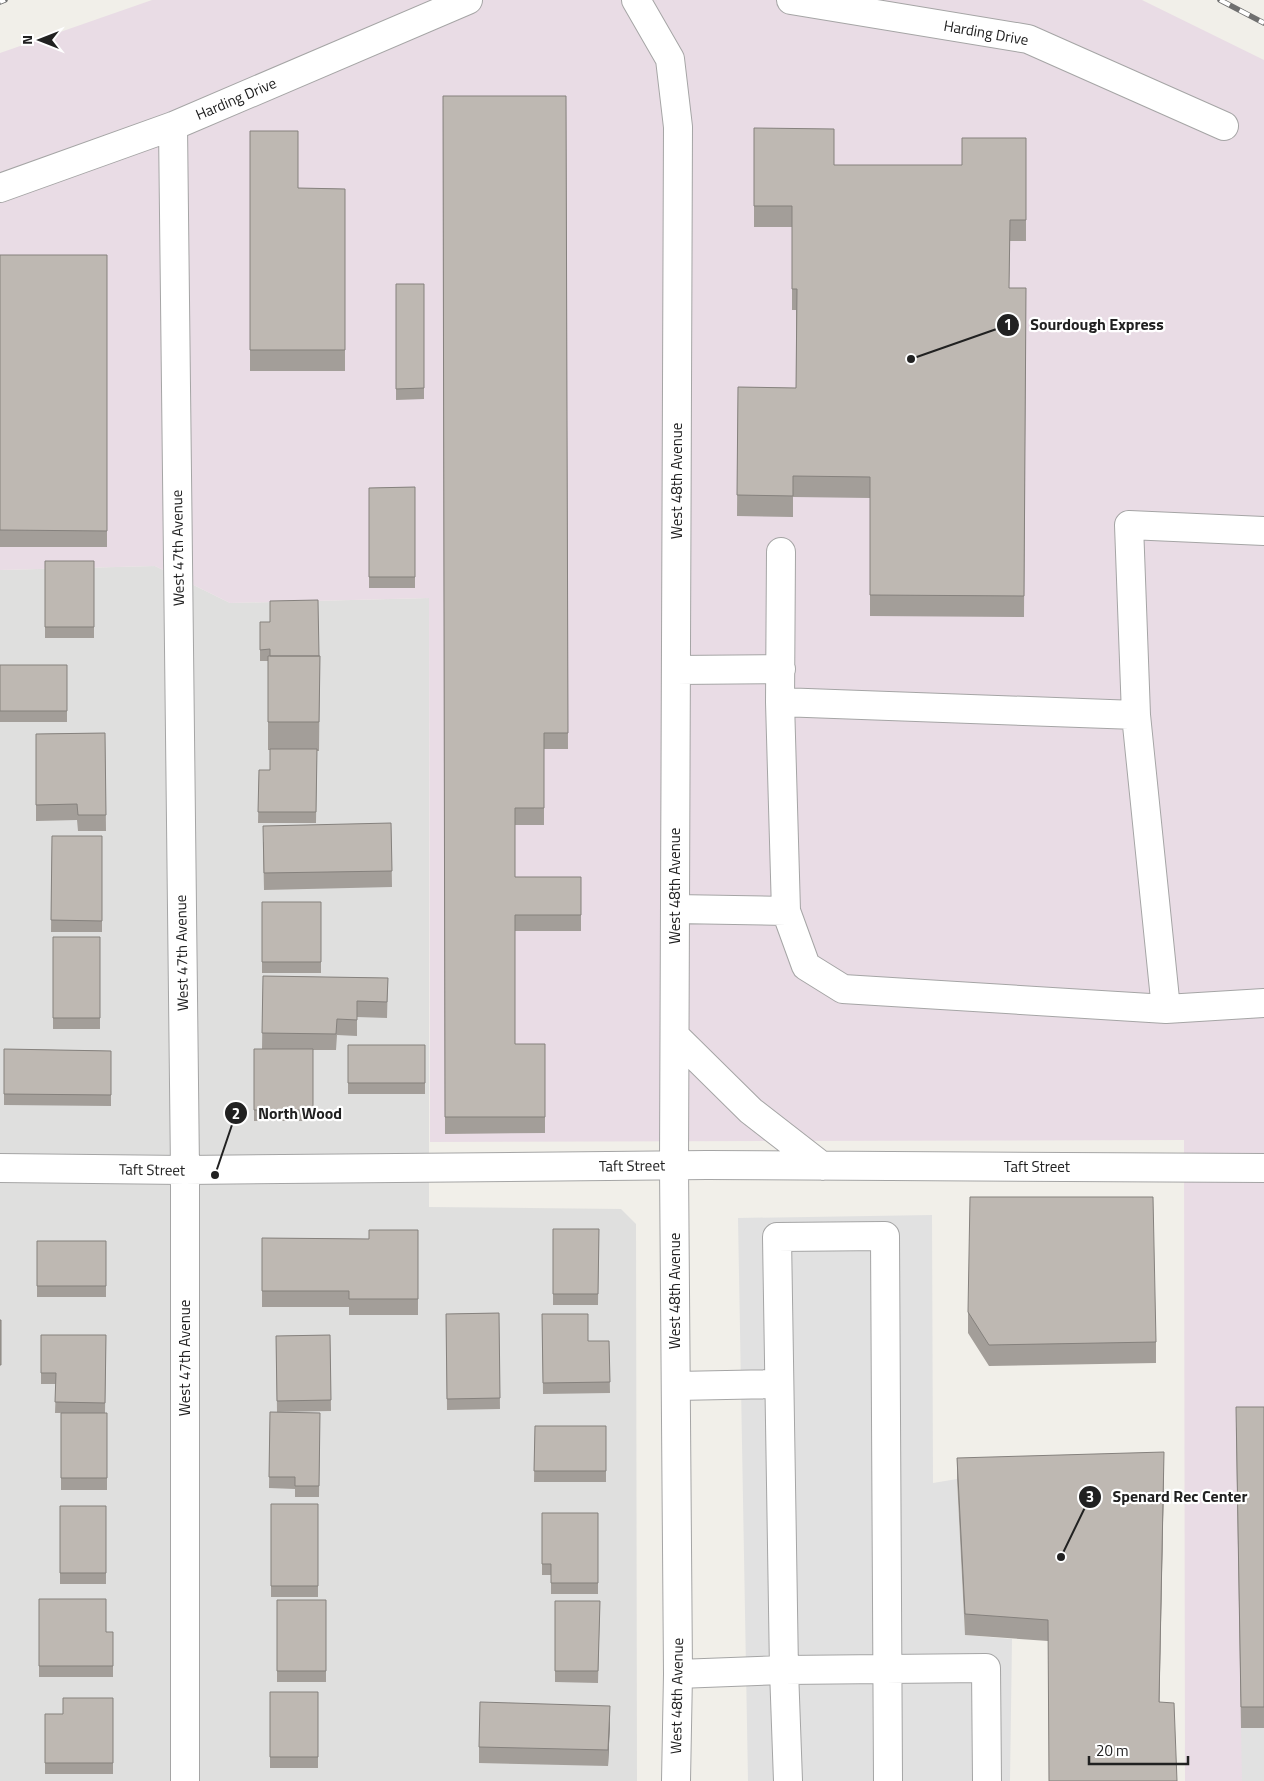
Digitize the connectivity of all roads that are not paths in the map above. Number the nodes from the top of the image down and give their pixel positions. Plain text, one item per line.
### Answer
1 (468, 0) edge
2 (636, 0) edge
3 (791, 0) edge
4 (173, 126) junction
5 (1224, 126) dead end
6 (0, 188) edge
7 (1264, 531) edge
8 (780, 552) dead end
9 (780, 669) junction
10 (676, 670) junction
11 (780, 702) junction
12 (1136, 715) junction
13 (675, 909) junction
14 (786, 911) junction
15 (1264, 1003) edge
16 (1166, 1009) junction
17 (675, 1036) junction
18 (674, 1165) junction
19 (822, 1166) junction
20 (0, 1168) edge
21 (1264, 1168) edge
22 (184, 1170) junction
23 (779, 1384) junction
24 (676, 1386) junction
25 (784, 1670) junction
26 (887, 1670) junction
27 (678, 1674) junction
28 (186, 1781) edge
29 (676, 1781) edge
30 (788, 1781) edge
31 (888, 1781) edge
32 (987, 1781) edge

1 - 4 street, Harding Drive
2 - 10 street, West 48th Avenue
3 - 5 street, Harding Drive
4 - 6 street, Harding Drive
4 - 22 street, West 47th Avenue
7 - 12 street
8 - 9 street
9 - 10 street
9 - 11 street
10 - 13 street, West 48th Avenue
11 - 12 street
11 - 14 street
12 - 16 street
13 - 14 street
13 - 17 street, West 48th Avenue
14 - 16 street
15 - 16 street
17 - 18 street, West 48th Avenue
17 - 19 street
18 - 19 street, Taft Street
18 - 22 street, Taft Street
18 - 24 street, West 48th Avenue
19 - 21 street, Taft Street
20 - 22 street, Taft Street
22 - 28 street, West 47th Avenue
23 - 24 street
23 - 25 street
23 - 26 street
24 - 27 street, West 48th Avenue
25 - 26 street
25 - 27 street
25 - 30 street
26 - 31 street
26 - 32 street
27 - 29 street, West 48th Avenue

